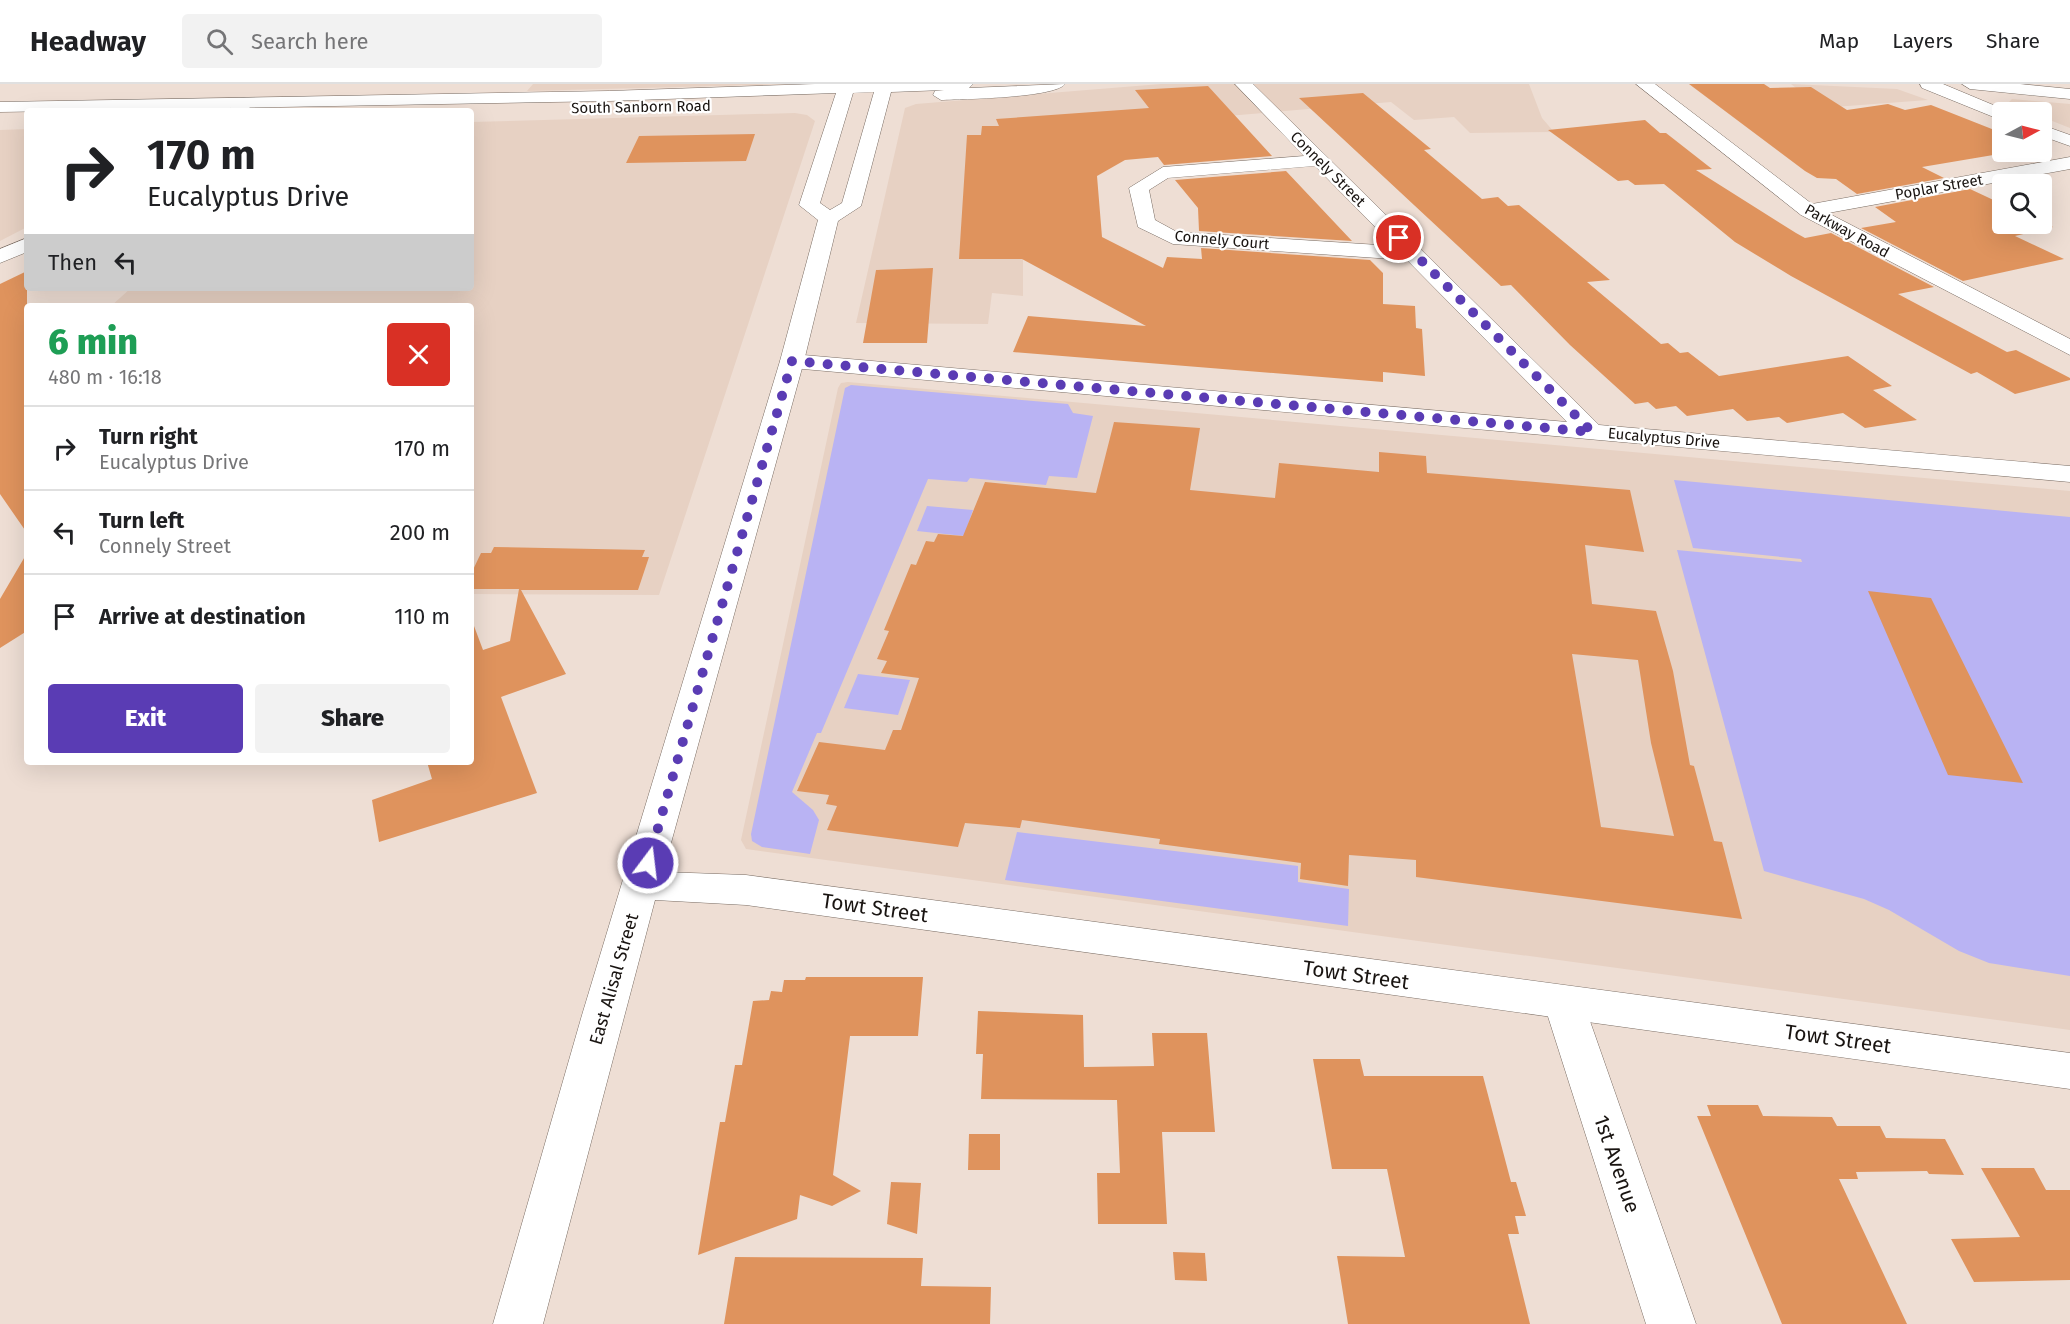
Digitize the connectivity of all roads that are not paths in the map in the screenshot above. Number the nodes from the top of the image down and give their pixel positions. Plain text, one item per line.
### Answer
1 (965, 84) edge
2 (1057, 84) edge
3 (1243, 84) edge
4 (1644, 84) edge
5 (1928, 84) edge
6 (1970, 84) edge
7 (884, 90) edge
8 (845, 92) edge
9 (2070, 94) edge
10 (0, 107) edge
11 (241, 107) edge
12 (474, 109) edge
13 (1992, 110) edge
14 (24, 118) edge
15 (0, 119) edge
16 (2052, 134) edge
17 (2070, 141) edge
18 (1319, 160) junction
19 (2070, 163) edge
20 (1808, 211) junction
21 (829, 218) junction
22 (24, 245) edge
23 (1415, 254) junction
24 (0, 257) edge
25 (2068, 345) edge
26 (792, 361) junction
27 (1592, 432) junction
28 (2070, 474) edge
29 (642, 885) junction
30 (1564, 1004) junction
31 (2070, 1071) edge
32 (518, 1324) edge
33 (1671, 1324) edge

1 - 7 street
2 - 7 street
3 - 18 street, Connely Street
4 - 20 street, Parkway Road
5 - 13 street
6 - 9 street
7 - 8 street
7 - 21 street
8 - 11 street, South Sanborn Road
8 - 12 street, South Sanborn Road
8 - 21 street
10 - 11 street, South Sanborn Road
14 - 15 street
16 - 17 street
18 - 23 street, Connely Street
18 - 23 street, Connely Court
19 - 20 street, Poplar Street
20 - 25 street, Parkway Road
21 - 26 street, East Alisal Street
22 - 24 street
23 - 27 street, Connely Street
26 - 27 street, Eucalyptus Drive
26 - 29 street, East Alisal Street
27 - 28 street, Eucalyptus Drive
29 - 30 street, Towt Street
29 - 32 street, East Alisal Street
30 - 31 street, Towt Street
30 - 33 street, 1st Avenue

